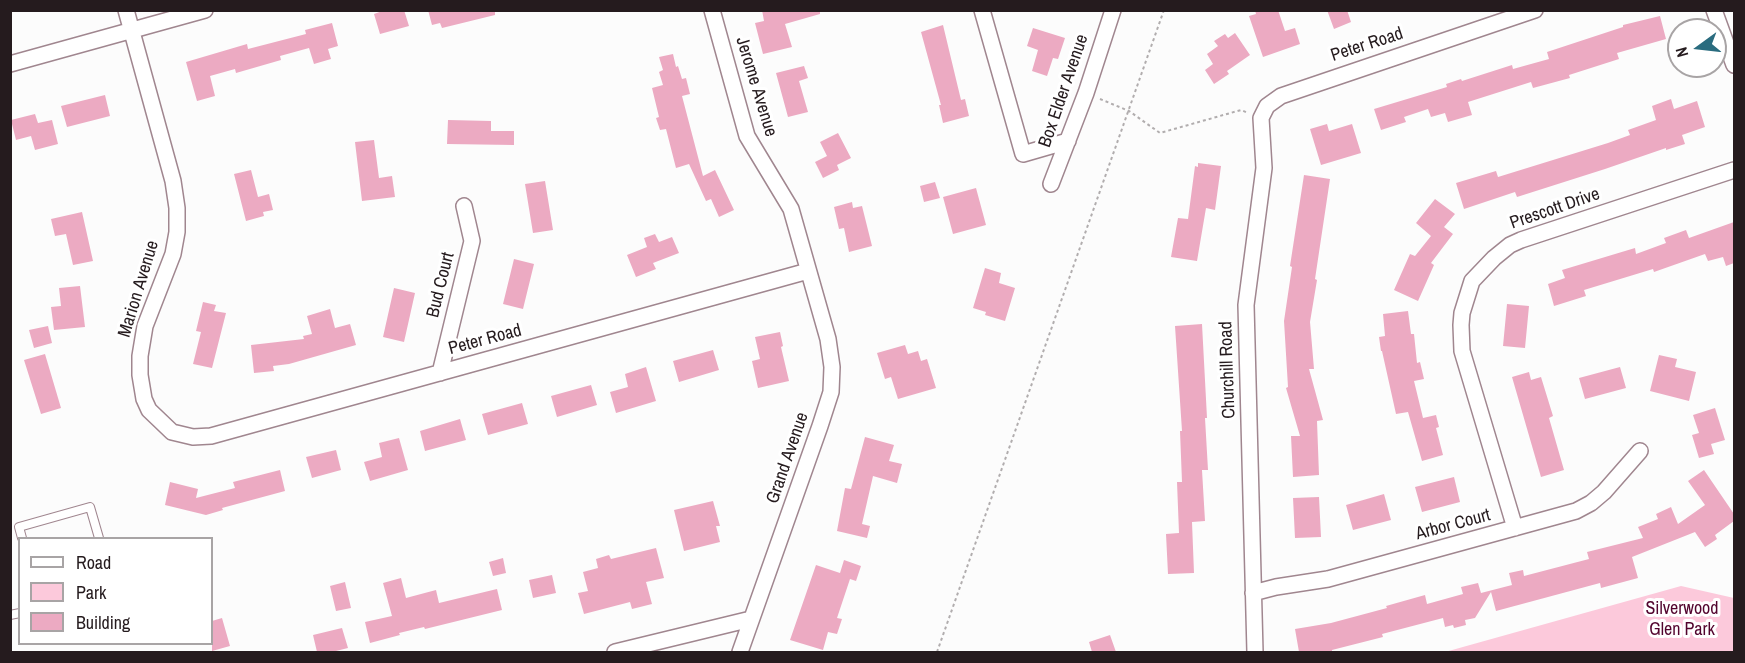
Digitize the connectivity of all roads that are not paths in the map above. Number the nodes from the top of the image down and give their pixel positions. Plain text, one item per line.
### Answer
1 (126, 10) edge
2 (205, 10) edge
3 (712, 10) edge
4 (982, 10) edge
5 (1113, 10) edge
6 (1535, 10) edge
7 (1714, 10) edge
8 (131, 31) junction
9 (10, 64) edge
10 (1734, 65) edge
11 (1261, 118) joint
12 (1068, 141) junction
13 (1734, 170) edge
14 (1051, 184) dead end
15 (464, 206) dead end
16 (808, 271) junction
17 (440, 373) junction
18 (172, 432) joint
19 (1640, 451) dead end
20 (1515, 528) junction
21 (22, 537) edge
22 (99, 537) edge
23 (1253, 593) junction
24 (751, 620) junction
25 (615, 652) edge
26 (740, 652) edge
27 (1255, 652) edge

1 - 8 street, Marion Avenue
2 - 8 street
3 - 16 street, Jerome Avenue
4 - 12 street
5 - 12 street, Box Elder Avenue
6 - 11 street, Peter Road
7 - 10 street
8 - 9 street
8 - 18 street, Marion Avenue
11 - 23 street, Churchill Road
12 - 14 street, Box Elder Avenue
13 - 20 street, Prescott Drive
15 - 17 street, Bud Court
16 - 17 street, Peter Road
16 - 24 street, Grand Avenue
17 - 18 street, Peter Road
19 - 20 street, Arbor Court
20 - 23 street, Arbor Court
21 - 22 lane
23 - 27 street, Churchill Road
24 - 25 street
24 - 26 street, Grand Avenue

